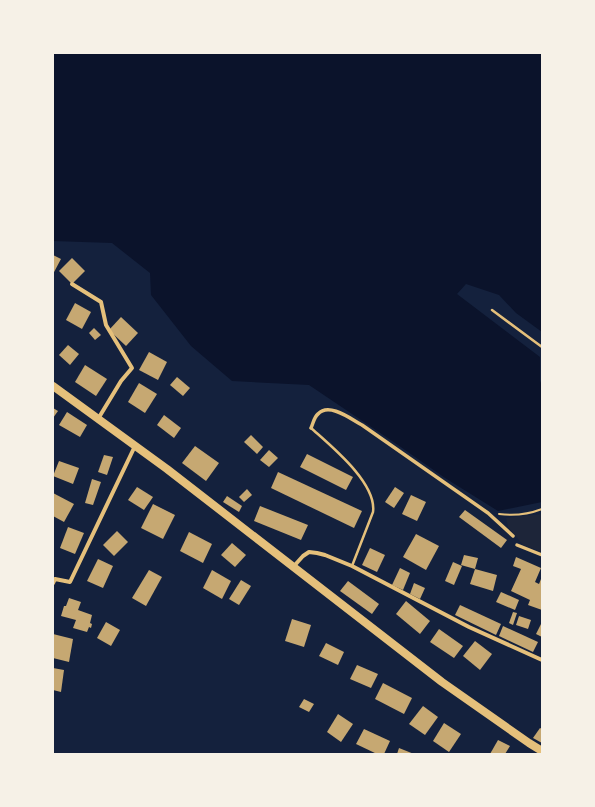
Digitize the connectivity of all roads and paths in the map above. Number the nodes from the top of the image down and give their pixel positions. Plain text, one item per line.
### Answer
1 (72, 284) dead end
2 (492, 310) dead end
3 (542, 347) edge
4 (53, 386) edge
5 (98, 419) junction
6 (311, 428) joint
7 (135, 446) junction
8 (542, 509) edge
9 (488, 513) junction
10 (513, 536) dead end
11 (517, 545) dead end
12 (542, 555) edge
13 (294, 566) junction
14 (352, 566) junction
15 (53, 583) edge
16 (542, 660) edge
17 (542, 751) edge

1 - 5 street
2 - 3 lane
4 - 5 main road
5 - 7 main road
6 - 9 street
6 - 14 lane
7 - 13 main road
7 - 15 street
8 - 9 path
9 - 10 street
11 - 12 street
13 - 14 street
13 - 17 main road
14 - 16 street

